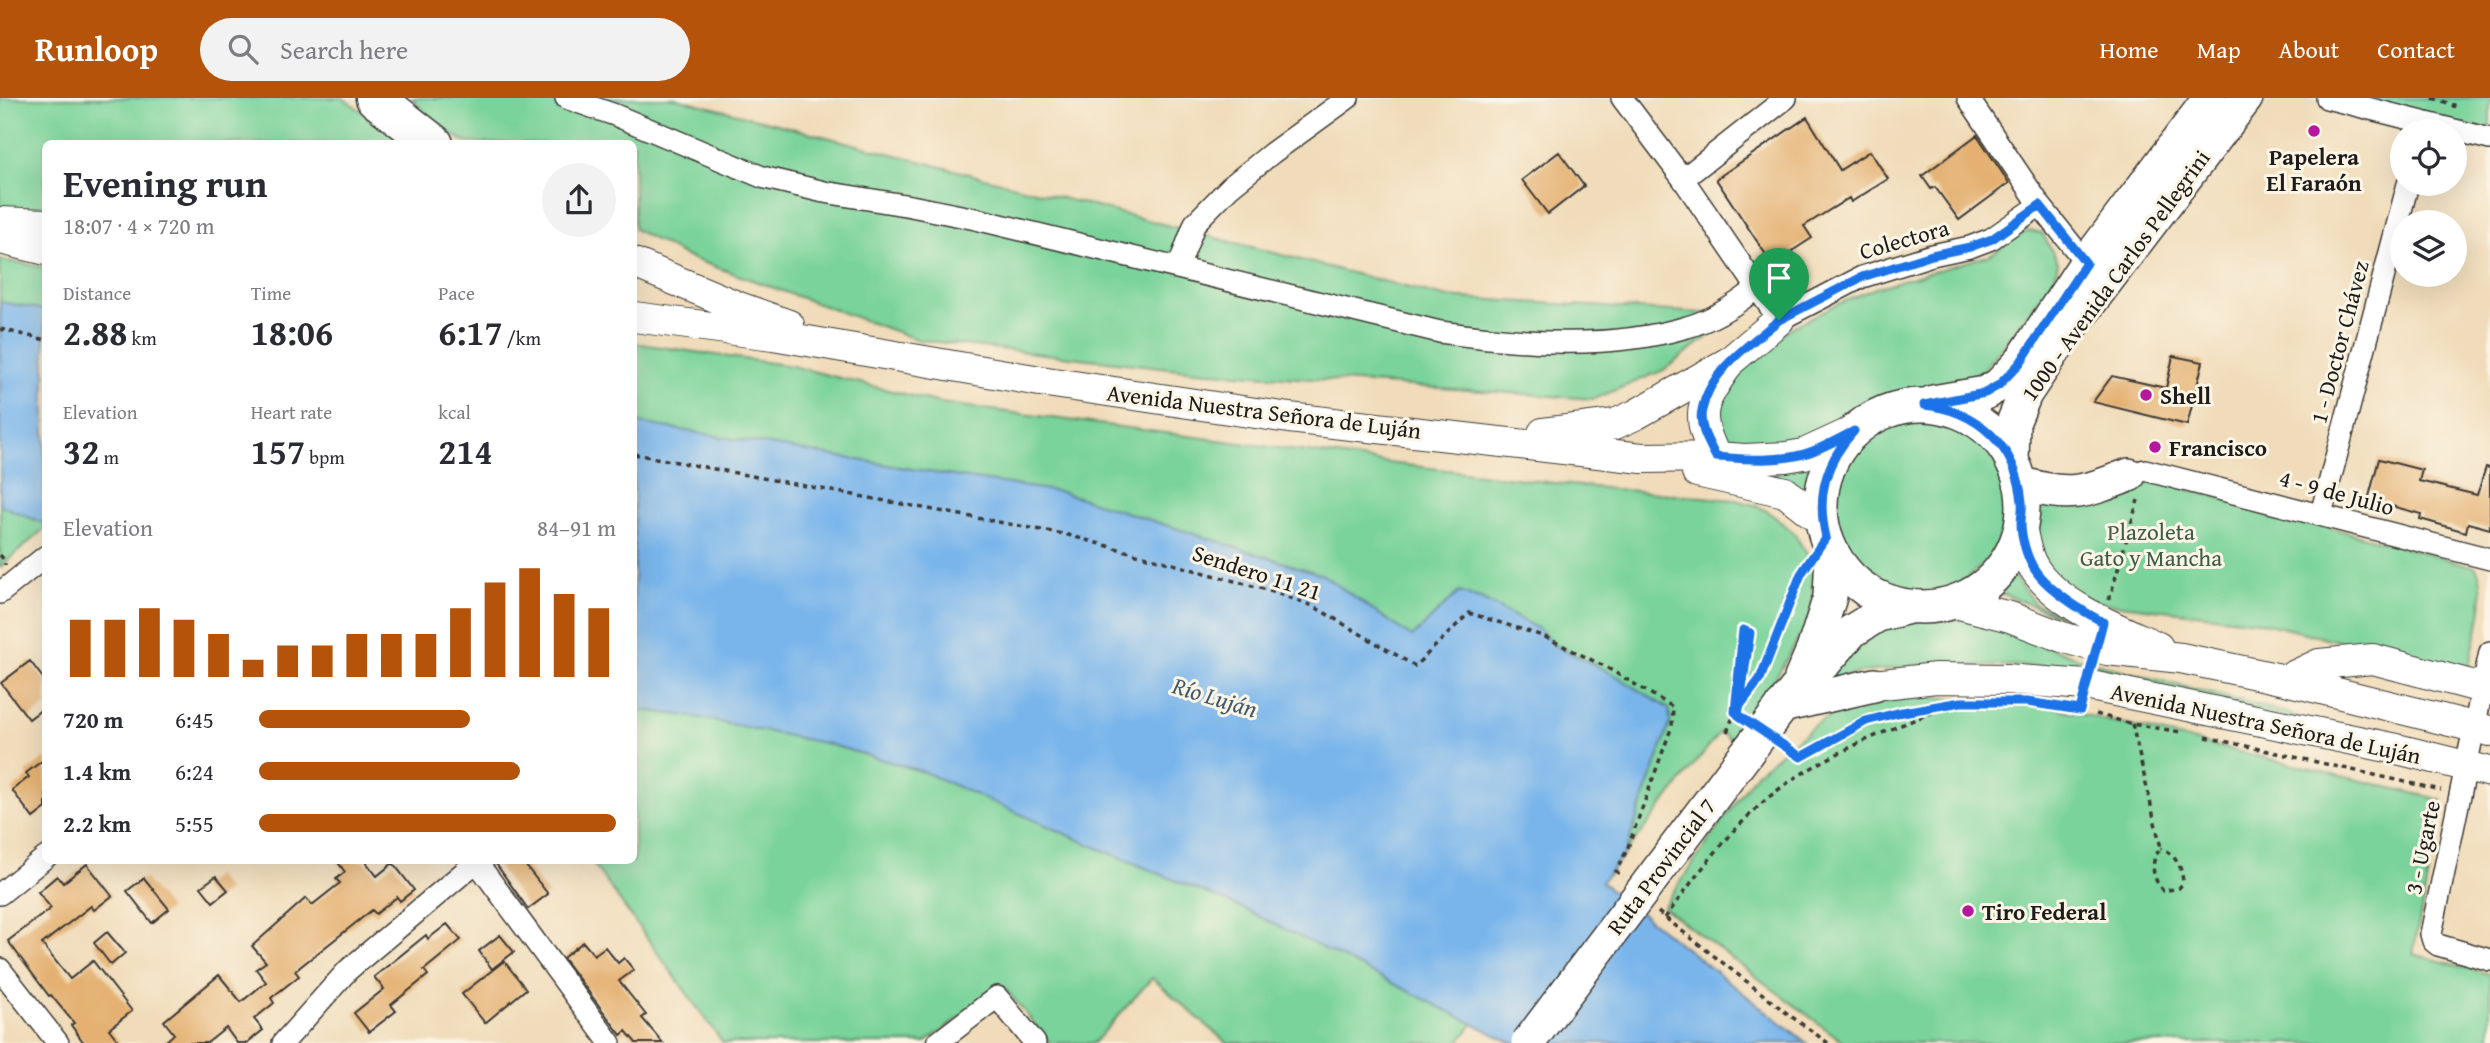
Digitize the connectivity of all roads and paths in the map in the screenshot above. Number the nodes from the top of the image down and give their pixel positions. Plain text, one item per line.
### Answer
1 (374, 98) edge
2 (566, 98) edge
3 (1348, 98) edge
4 (1622, 98) edge
5 (1786, 98) edge
6 (1968, 98) edge
7 (2210, 98) edge
8 (2246, 98) edge
9 (2327, 98) edge
10 (619, 107) edge
11 (2397, 119) edge
12 (2467, 135) edge
13 (2490, 139) edge
14 (430, 140) edge
15 (1683, 179) junction
16 (2405, 196) edge
17 (2040, 205) junction
18 (0, 222) edge
19 (42, 224) edge
20 (0, 239) edge
21 (42, 249) edge
22 (2086, 263) junction
23 (637, 264) edge
24 (1178, 268) junction
25 (1757, 288) junction
26 (637, 317) edge
27 (1779, 320) junction
28 (0, 329) edge
29 (42, 339) edge
30 (886, 354) junction
31 (1729, 362) junction
32 (1924, 405) junction
33 (1854, 431) junction
34 (1452, 435) junction
35 (637, 455) edge
36 (1716, 457) junction
37 (1642, 458) junction
38 (2016, 473) junction
39 (2137, 473) junction
40 (2321, 514) junction
41 (2021, 526) junction
42 (1827, 537) junction
43 (42, 559) edge
44 (2490, 559) edge
45 (0, 593) edge
46 (1951, 602) junction
47 (1909, 607) junction
48 (2103, 622) junction
49 (2490, 652) edge
50 (2181, 657) junction
51 (2285, 680) junction
52 (1874, 685) joint
53 (2085, 685) junction
54 (2487, 689) edge
55 (1789, 698) junction
56 (1735, 712) junction
57 (2410, 712) junction
58 (2359, 719) junction
59 (2132, 724) junction
60 (2483, 729) edge
61 (2313, 731) junction
62 (2186, 733) dead end
63 (2200, 736) dead end
64 (1736, 744) junction
65 (2397, 749) junction
66 (2478, 769) edge
67 (2161, 848) junction
68 (42, 860) edge
69 (472, 864) edge
70 (478, 864) edge
71 (1626, 880) dead end
72 (0, 894) edge
73 (1655, 909) dead end
74 (1665, 918) junction
75 (2490, 960) edge
76 (0, 969) edge
77 (58, 1043) edge
78 (283, 1043) edge
79 (610, 1043) edge
80 (937, 1043) edge
81 (1035, 1043) edge
82 (1528, 1043) edge
83 (1828, 1043) edge

1 - 14 highway
2 - 10 street
3 - 24 street
4 - 15 street
5 - 15 street
6 - 17 street
7 - 22 main road, 1000 - Avenida Carlos Pellegrini
8 - 38 main road, 1000 - Avenida Carlos Pellegrini
9 - 11 street
10 - 24 street
12 - 13 street
15 - 25 street
16 - 40 street, 1 - Doctor Chávez
17 - 22 street
17 - 27 street, Colectora
18 - 19 main road
20 - 21 main road
22 - 32 main road, 1000 - Avenida Carlos Pellegrini
23 - 30 main road, Avenida Nuestra Señora de Luján
24 - 25 street
25 - 27 street
26 - 30 main road, Avenida Nuestra Señora de Luján
27 - 31 main road
28 - 29 path
30 - 34 main road, Avenida Nuestra Señora de Luján
31 - 34 main road
31 - 36 main road
32 - 33 main road
32 - 38 main road
33 - 36 main road, Avenida Nuestra Señora de Luján
33 - 42 main road
34 - 37 main road, Avenida Nuestra Señora de Luján
35 - 71 path, Sendero 11 21
36 - 37 main road, Avenida Nuestra Señora de Luján
37 - 42 main road, Avenida Nuestra Señora de Luján
38 - 39 main road
38 - 41 main road
39 - 40 street, 4 - 9 de Julio
39 - 48 path
40 - 44 street, 4 - 9 de Julio
41 - 46 main road
41 - 48 main road, Avenida Nuestra Señora de Luján
42 - 47 main road
42 - 55 main road, Ruta Provincial 7
42 - 56 path
43 - 45 street
46 - 47 main road
46 - 50 main road, Avenida Nuestra Señora de Luján
47 - 55 main road, Ruta Provincial 7
48 - 50 main road, Avenida Nuestra Señora de Luján
49 - 54 street, 3 - Ugarte
50 - 51 main road, Avenida Nuestra Señora de Luján
51 - 54 main road, Avenida Nuestra Señora de Luján
51 - 57 main road, Avenida Nuestra Señora de Luján
51 - 58 main road
52 - 53 main road, Avenida Nuestra Señora de Luján
52 - 55 main road
53 - 59 path
53 - 61 main road, Avenida Nuestra Señora de Luján
54 - 60 street, 3 - Ugarte
55 - 64 main road, Ruta Provincial 7
56 - 64 path
56 - 74 path, bridge
57 - 58 main road
57 - 60 main road, Avenida Nuestra Señora de Luján
58 - 61 main road
58 - 65 main road
59 - 62 path
59 - 67 path
60 - 66 street, 3 - Ugarte
61 - 65 main road, Avenida Nuestra Señora de Luján
63 - 66 path
64 - 82 main road, Ruta Provincial 7, bridge
65 - 66 main road, Avenida Nuestra Señora de Luján
66 - 75 street, 3 - Ugarte
67 - 67 path
68 - 72 street
69 - 78 street
70 - 79 street
73 - 74 path
74 - 83 path
76 - 77 street
80 - 81 street

